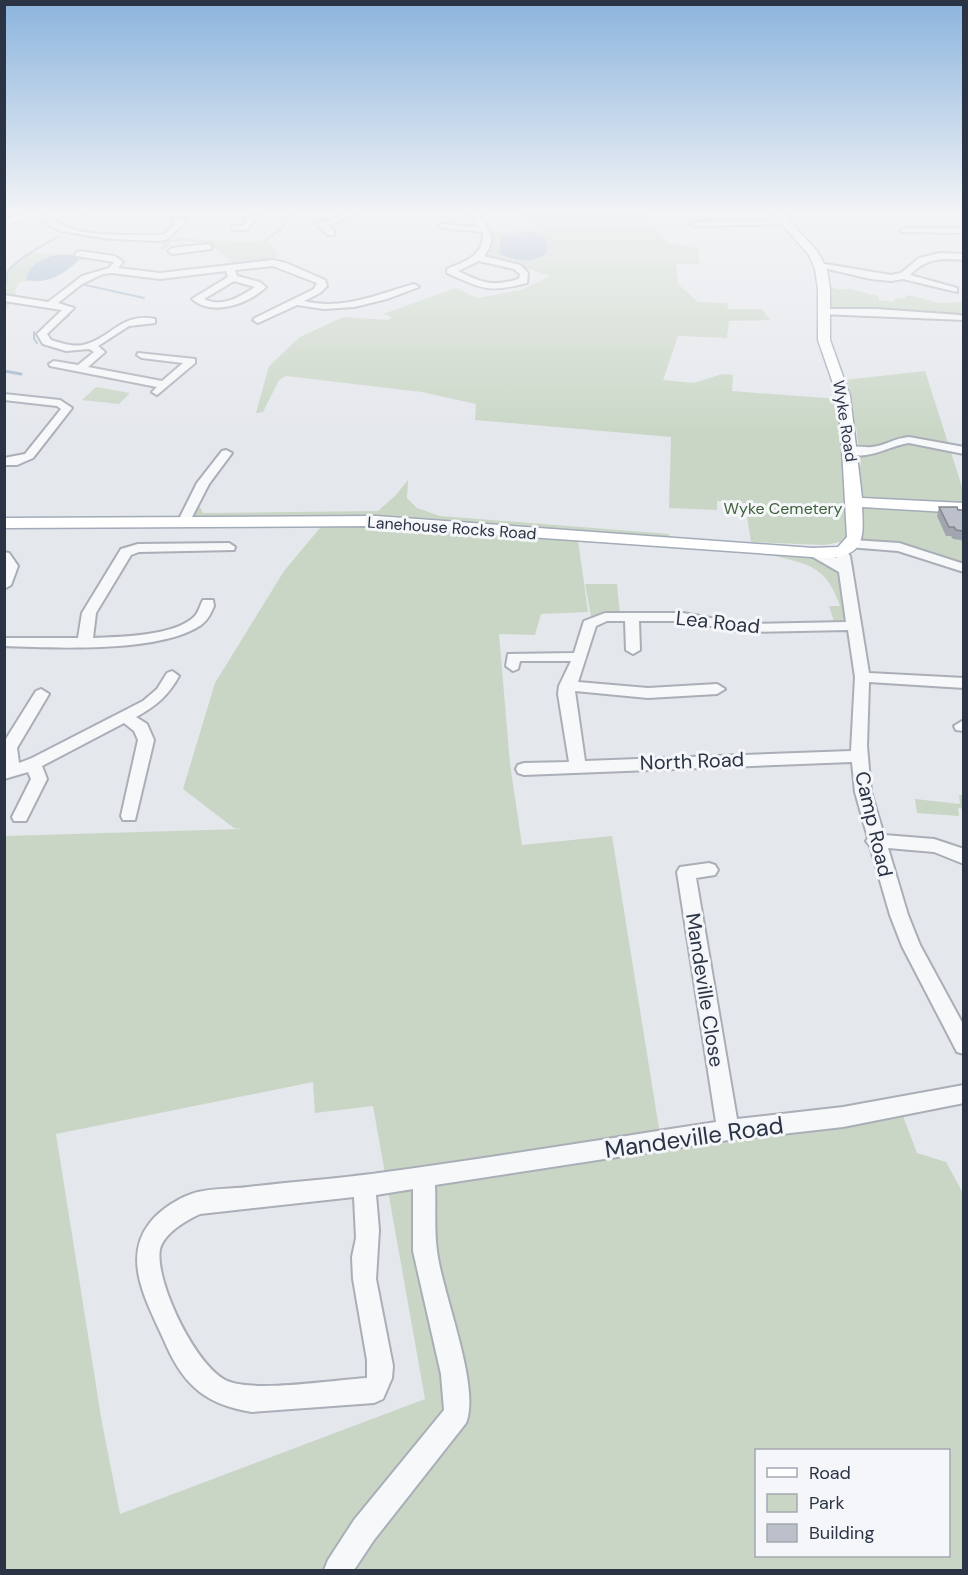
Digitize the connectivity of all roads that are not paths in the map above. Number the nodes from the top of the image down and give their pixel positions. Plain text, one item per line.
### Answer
1 (72, 288) edge
2 (216, 288) edge
3 (260, 288) edge
4 (320, 288) edge
5 (412, 288) edge
6 (822, 288) edge
7 (959, 290) edge
8 (963, 296) edge
9 (4, 298) edge
10 (294, 301) junction
11 (50, 305) junction
12 (824, 312) junction
13 (960, 318) dead end
14 (258, 320) dead end
15 (152, 321) dead end
16 (92, 346) junction
17 (142, 355) dead end
18 (54, 364) dead end
19 (82, 369) junction
20 (4, 397) edge
21 (850, 450) junction
22 (963, 451) edge
23 (226, 453) dead end
24 (4, 462) edge
25 (855, 502) junction
26 (963, 508) edge
27 (184, 521) junction
28 (4, 523) edge
29 (230, 547) dead end
30 (846, 548) junction
31 (813, 553) junction
32 (4, 556) edge
33 (963, 568) edge
34 (846, 571) junction
35 (4, 585) edge
36 (208, 603) dead end
37 (632, 617) junction
38 (853, 626) junction
39 (4, 642) edge
40 (85, 642) junction
41 (633, 651) dead end
42 (580, 657) junction
43 (513, 666) dead end
44 (172, 676) dead end
45 (862, 677) junction
46 (963, 682) edge
47 (567, 686) junction
48 (717, 689) dead end
49 (41, 694) dead end
50 (125, 716) junction
51 (859, 756) junction
52 (31, 765) junction
53 (578, 766) junction
54 (524, 768) dead end
55 (9, 772) edge
56 (129, 816) dead end
57 (20, 817) dead end
58 (875, 841) junction
59 (963, 858) edge
60 (710, 870) dead end
61 (963, 1046) edge
62 (963, 1094) edge
63 (728, 1130) junction
64 (424, 1177) junction
65 (364, 1185) junction
66 (338, 1570) edge

1 - 11 street
2 - 3 street
4 - 10 street
5 - 10 street
6 - 12 main road, Wyke Road
7 - 8 street
9 - 11 street
10 - 14 street
11 - 16 street
12 - 13 street
12 - 21 main road, Wyke Road
15 - 16 street
16 - 19 street
17 - 19 street
18 - 19 street
20 - 24 street
21 - 22 street
21 - 25 main road, Wyke Road
23 - 27 street
25 - 26 main road
25 - 30 main road
27 - 28 main road, Lanehouse Rocks Road
27 - 31 main road, Lanehouse Rocks Road
29 - 40 street
30 - 31 main road, Lanehouse Rocks Road
30 - 33 street
30 - 34 street, Camp Road
31 - 34 street
32 - 35 street
34 - 38 street, Camp Road
36 - 40 street
37 - 38 street, Lea Road
37 - 41 street
37 - 42 street, Lea Road
38 - 45 street, Camp Road
39 - 40 street
42 - 43 street
42 - 47 street
44 - 50 street
45 - 46 street
45 - 51 street, Camp Road
47 - 48 street
47 - 53 street
49 - 55 street
50 - 52 street
50 - 56 street
51 - 53 street, North Road
51 - 58 street, Camp Road
52 - 55 street
52 - 57 street
53 - 54 street, North Road
58 - 59 street
58 - 61 street, Camp Road
60 - 63 street, Mandeville Close
62 - 63 street, Mandeville Road
63 - 64 street, Mandeville Road
64 - 65 street, Mandeville Road
64 - 66 street
65 - 65 street, Mandeville Road

